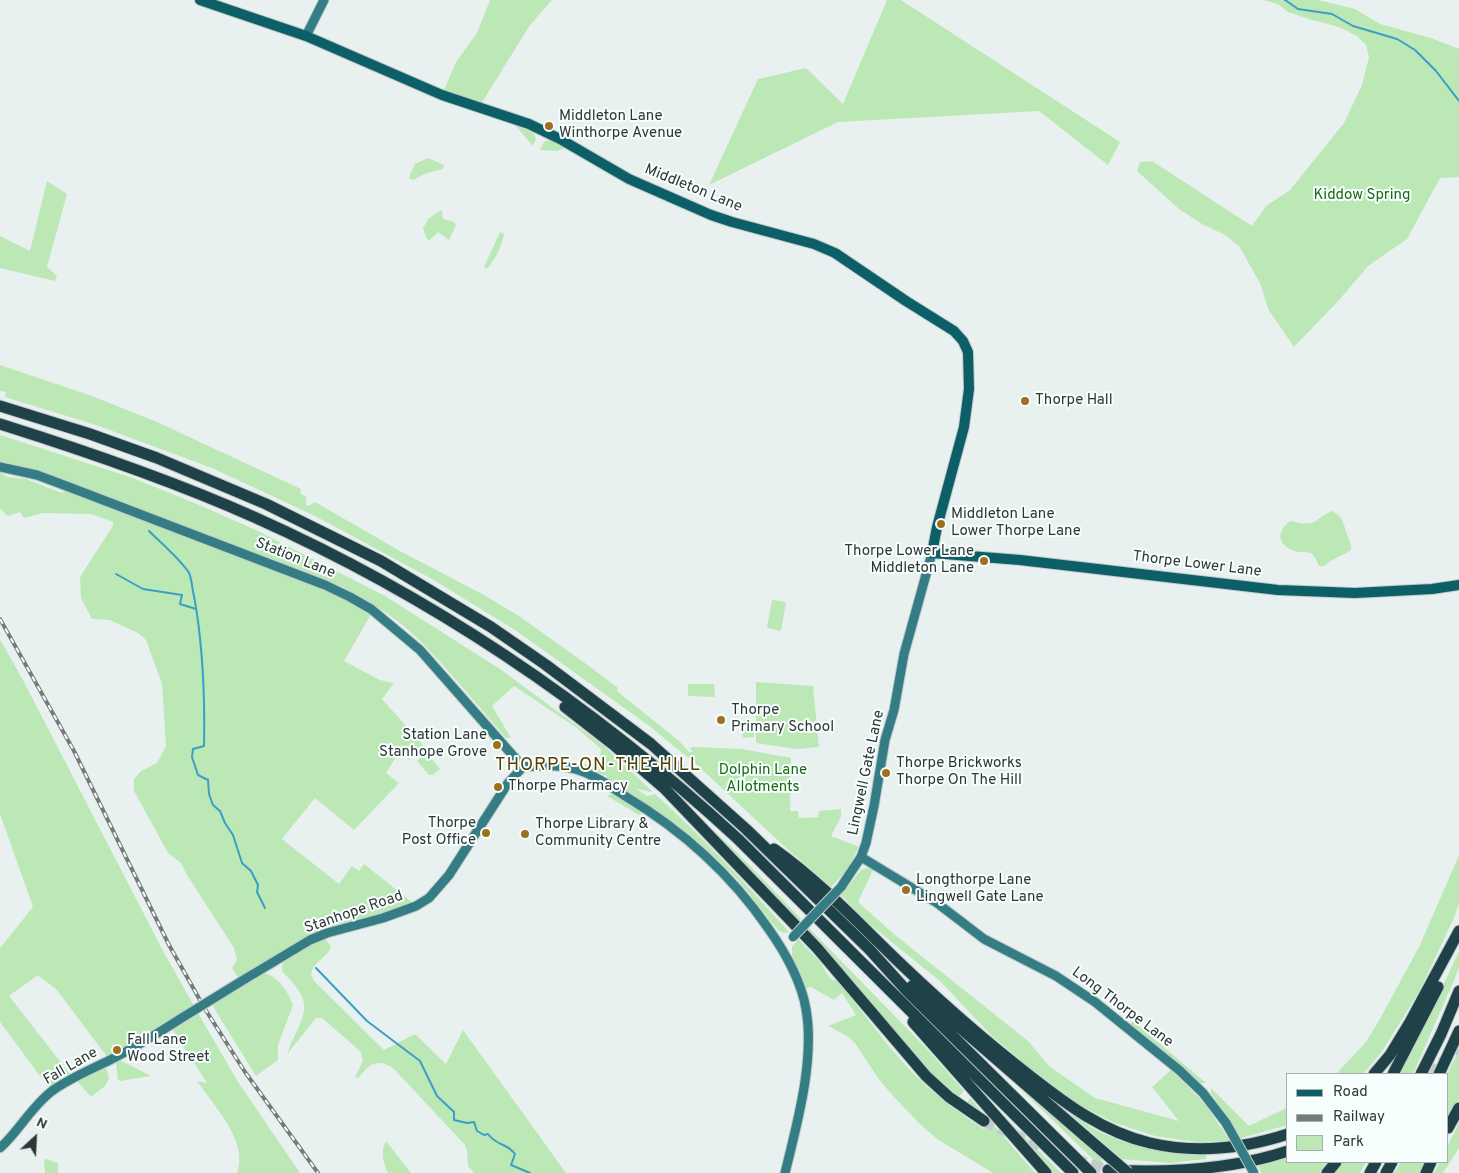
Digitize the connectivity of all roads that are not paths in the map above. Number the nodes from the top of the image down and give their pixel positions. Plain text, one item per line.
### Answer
1 (200, 0) edge
2 (324, 0) edge
3 (306, 36) junction
4 (0, 406) edge
5 (0, 424) edge
6 (0, 467) edge
7 (932, 552) junction
8 (1459, 585) edge
9 (447, 619) junction
10 (523, 767) junction
11 (746, 830) junction
12 (861, 857) junction
13 (1458, 932) edge
14 (781, 946) junction
15 (869, 949) junction
16 (245, 979) joint
17 (885, 987) junction
18 (1459, 991) edge
19 (1459, 1031) edge
20 (1375, 1073) edge
21 (1394, 1073) edge
22 (1422, 1073) edge
23 (1438, 1073) edge
24 (1459, 1108) edge
25 (984, 1121) tunnel mouth
26 (1449, 1126) edge
27 (1286, 1135) edge
28 (0, 1148) edge
29 (1286, 1151) edge
30 (1335, 1163) edge
31 (1108, 1170) dead end
32 (785, 1173) edge
33 (1046, 1173) edge
34 (1073, 1173) edge
35 (1090, 1173) edge
36 (1128, 1173) edge
37 (1254, 1173) edge
38 (1327, 1173) edge

1 - 3 main road, Middleton Lane
2 - 3 street
3 - 7 main road, Middleton Lane
4 - 11 highway
5 - 9 highway
6 - 10 street, Station Lane
7 - 8 main road, Thorpe Lower Lane
7 - 12 street, Lingwell Gate Lane
9 - 17 highway
9 - 25 highway
10 - 14 street
10 - 16 street, Stanhope Road
11 - 15 highway
11 - 27 highway
12 - 14 street, Lingwell Gate Lane, bridge
12 - 37 street, Long Thorpe Lane, bridge
13 - 20 highway
13 - 21 highway
14 - 32 street
15 - 35 highway
15 - 36 highway, bridge
16 - 28 street, Fall Lane, bridge
17 - 33 highway
17 - 34 highway
18 - 22 highway
19 - 23 highway
24 - 26 highway
29 - 31 highway
30 - 38 highway

